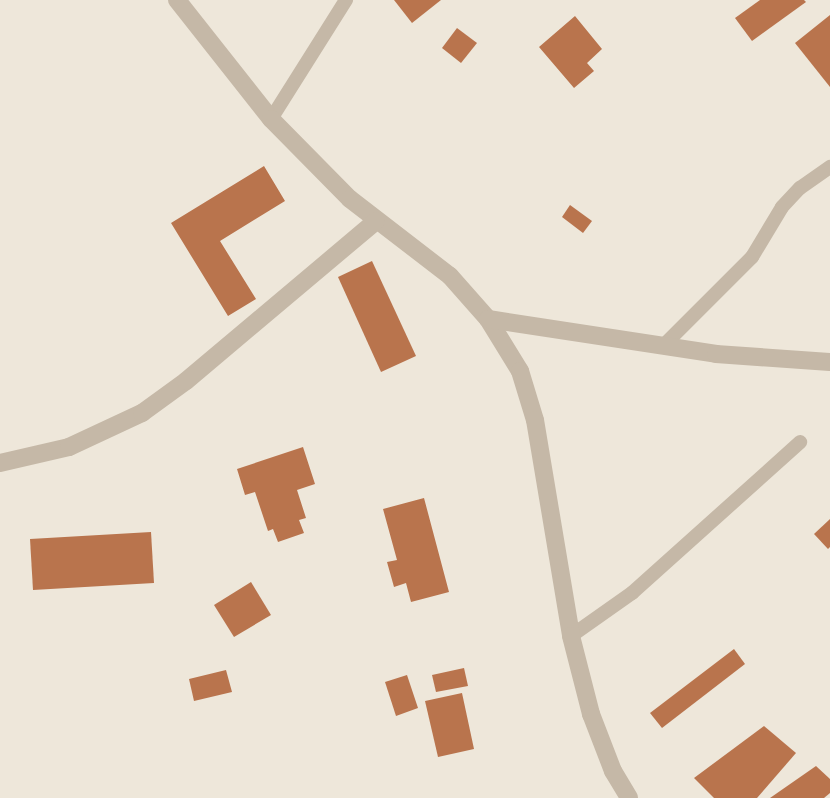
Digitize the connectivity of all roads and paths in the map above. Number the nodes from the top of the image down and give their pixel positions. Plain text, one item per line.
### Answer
1 (177, 0) edge
2 (346, 0) edge
3 (271, 119) junction
4 (830, 167) edge
5 (376, 221) junction
6 (488, 319) junction
7 (666, 343) junction
8 (830, 362) edge
9 (800, 442) dead end
10 (0, 463) edge
11 (571, 636) junction
12 (629, 798) edge

1 - 3 street
2 - 3 lane
3 - 5 street
4 - 7 lane
5 - 6 street
5 - 10 street
6 - 7 street
6 - 11 street
7 - 8 street
9 - 11 lane
11 - 12 street

